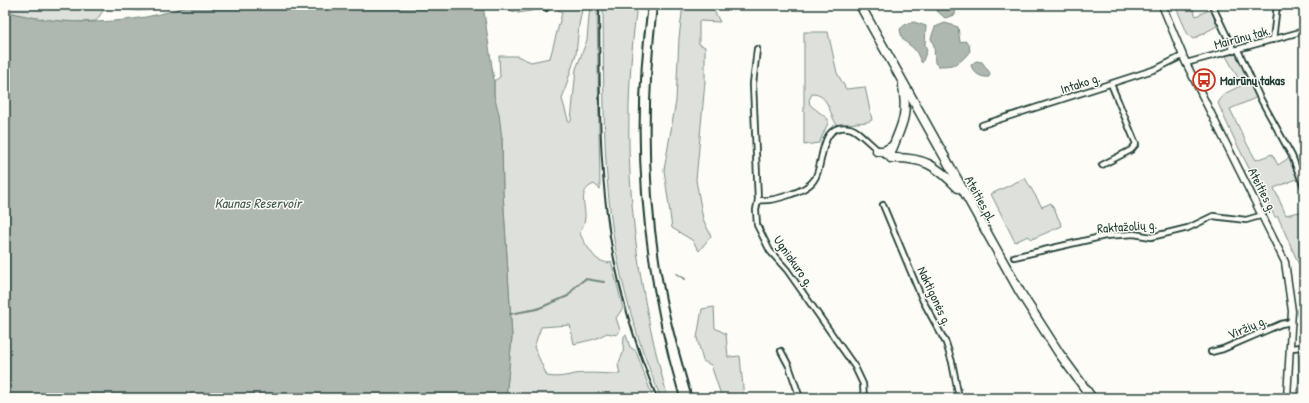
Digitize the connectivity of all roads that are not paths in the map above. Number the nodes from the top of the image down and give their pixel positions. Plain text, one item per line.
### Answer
1 (860, 5) edge
2 (1162, 5) edge
3 (1212, 5) edge
4 (1277, 5) edge
5 (1304, 31) edge
6 (1273, 40) junction
7 (757, 49) dead end
8 (1236, 50) junction
9 (1182, 56) junction
10 (1186, 63) junction
11 (901, 79) junction
12 (1111, 84) junction
13 (982, 125) dead end
14 (894, 145) junction
15 (877, 151) junction
16 (891, 158) junction
17 (1102, 165) dead end
18 (1304, 187) edge
19 (966, 195) junction
20 (758, 200) junction
21 (883, 205) dead end
22 (1263, 216) junction
23 (1014, 257) dead end
24 (1292, 322) junction
25 (1304, 347) edge
26 (1290, 348) junction
27 (781, 351) dead end
28 (1211, 352) dead end
29 (800, 398) edge
30 (864, 398) edge
31 (959, 398) edge
32 (1092, 398) edge
33 (1287, 398) edge

1 - 11 highway, Ateities pl.
2 - 9 street, Ateities g.
3 - 8 street
4 - 6 street
5 - 6 street, Mairūnų tak.
6 - 8 street, Mairūnų tak.
7 - 20 street, Ugniakuro g.
8 - 10 street, Mairūnų tak.
8 - 18 street
9 - 10 street, Ateities g.
9 - 12 street, Intako g.
10 - 22 street, Ateities g.
11 - 14 highway
11 - 19 highway, Ateities pl.
12 - 13 street, Intako g.
12 - 17 street
14 - 15 highway
14 - 16 highway
15 - 16 street
15 - 20 street
16 - 19 highway
19 - 32 highway, Ateities pl.
20 - 30 street, Ugniakuro g.
21 - 31 street, Naktigonės g.
22 - 23 street, Raktažolių g.
22 - 24 street, Ateities g.
24 - 26 street, Ateities g.
24 - 28 street, Viržių g.
25 - 26 street
26 - 33 street, Ateities g.
27 - 29 street

